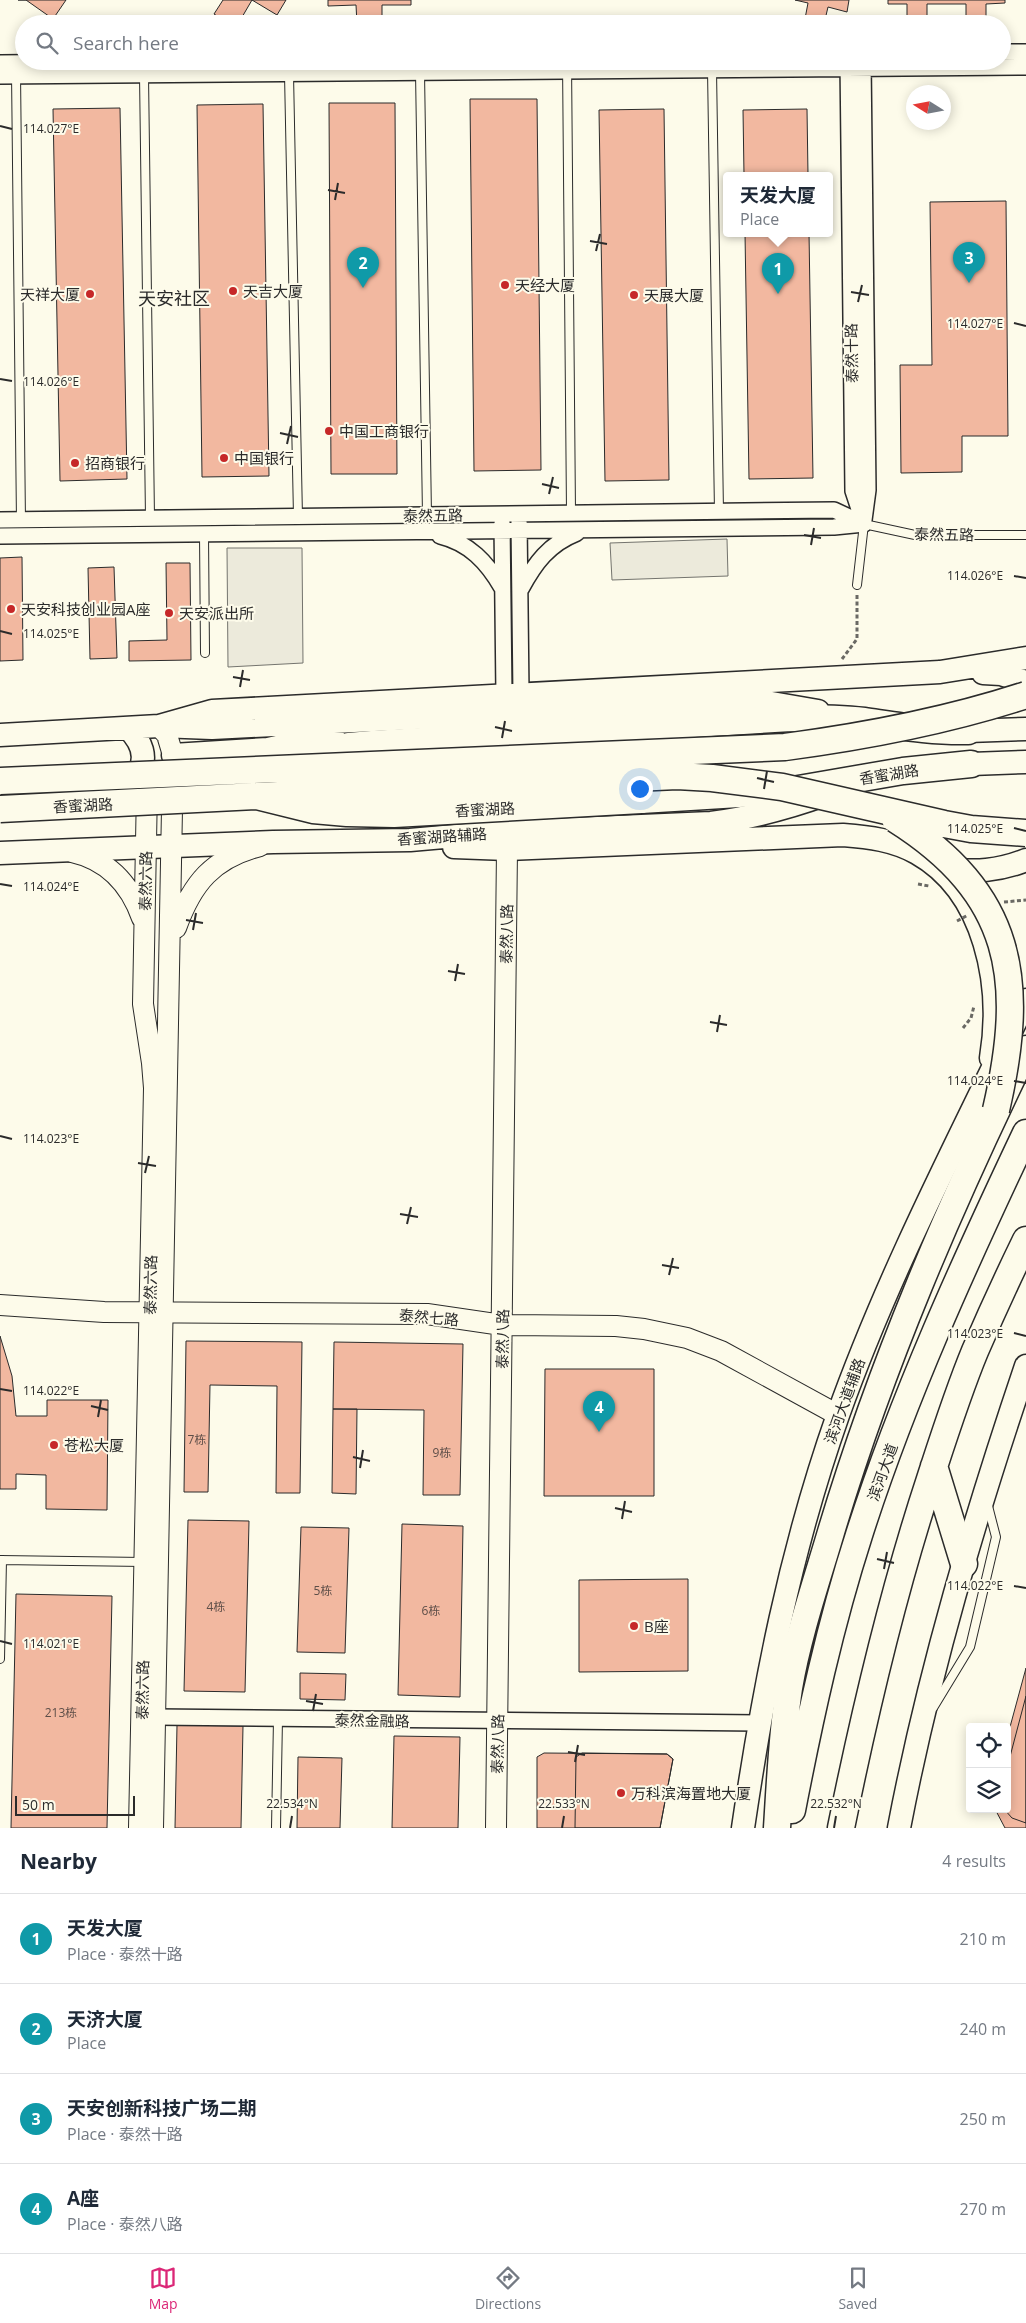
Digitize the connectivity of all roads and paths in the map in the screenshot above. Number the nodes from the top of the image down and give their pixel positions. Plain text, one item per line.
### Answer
1 (1011, 52) edge
2 (1026, 52) edge
3 (0, 63) edge
4 (1011, 67) edge
5 (1026, 67) edge
6 (15, 70) edge
7 (16, 70) junction
8 (469, 70) edge
9 (567, 70) edge
10 (712, 70) edge
11 (855, 70) edge
12 (420, 72) junction
13 (288, 74) junction
14 (144, 75) junction
15 (0, 76) edge
16 (719, 512) junction
17 (571, 513) junction
18 (501, 514) junction
19 (519, 514) junction
20 (427, 515) junction
21 (298, 517) junction
22 (150, 518) junction
23 (0, 520) edge
24 (21, 520) junction
25 (864, 524) junction
26 (519, 531) junction
27 (582, 531) junction
28 (426, 532) junction
29 (502, 532) junction
30 (204, 534) junction
31 (1026, 534) edge
32 (0, 536) edge
33 (21, 536) junction
34 (857, 585) joint
35 (503, 589) junction
36 (520, 590) junction
37 (205, 653) dead end
38 (1026, 658) edge
39 (837, 666) dead end
40 (940, 672) junction
41 (1026, 682) edge
42 (513, 695) junction
43 (1026, 695) edge
44 (404, 718) junction
45 (863, 721) junction
46 (159, 726) junction
47 (128, 728) junction
48 (1026, 728) edge
49 (968, 731) joint
50 (0, 735) edge
51 (173, 755) junction
52 (1026, 762) edge
53 (971, 764) joint
54 (257, 769) junction
55 (876, 775) junction
56 (0, 781) edge
57 (0, 794) edge
58 (257, 796) junction
59 (0, 809) edge
60 (876, 810) junction
61 (1026, 833) edge
62 (410, 840) junction
63 (273, 842) junction
64 (172, 846) junction
65 (146, 847) junction
66 (507, 849) junction
67 (65, 851) junction
68 (0, 853) edge
69 (1026, 860) edge
70 (934, 864) junction
71 (918, 884) dead end
72 (929, 886) dead end
73 (144, 924) junction
74 (170, 956) junction
75 (1026, 1000) edge
76 (973, 1008) dead end
77 (963, 1028) dead end
78 (1026, 1049) edge
79 (988, 1078) junction
80 (996, 1110) junction
81 (1026, 1133) edge
82 (1026, 1240) edge
83 (1026, 1247) edge
84 (1009, 1275) junction
85 (0, 1305) edge
86 (156, 1312) junction
87 (502, 1325) junction
88 (1026, 1366) edge
89 (1020, 1399) edge
90 (838, 1416) junction
91 (934, 1466) junction
92 (984, 1493) junction
93 (1, 1560) edge
94 (151, 1562) junction
95 (964, 1564) junction
96 (0, 1659) edge
97 (156, 1717) junction
98 (278, 1719) junction
99 (498, 1721) junction
100 (759, 1723) junction
101 (920, 1731) junction
102 (139, 1828) edge
103 (153, 1828) edge
104 (276, 1828) edge
105 (496, 1828) edge
106 (743, 1828) edge
107 (777, 1828) edge
108 (788, 1828) edge
109 (841, 1828) edge
110 (899, 1828) edge

1 - 2 street
3 - 6 street
4 - 5 street
7 - 14 street
7 - 15 street
7 - 24 lane
8 - 12 street
9 - 17 lane
10 - 16 lane
11 - 25 street, 泰然十路
12 - 13 street
12 - 20 lane
13 - 14 street
13 - 21 lane
14 - 22 lane
16 - 17 street, 泰然五路
16 - 25 street, 泰然五路
17 - 19 street, 泰然五路
18 - 19 street, 泰然五路
18 - 20 street, 泰然五路
18 - 29 street
19 - 26 street
20 - 21 street, 泰然五路
21 - 22 street, 泰然五路
22 - 24 street, 泰然五路
23 - 24 street, 泰然五路
24 - 33 lane
25 - 27 street, 泰然五路
25 - 31 lane, 泰然五路
25 - 34 lane, 泰然十路
26 - 27 street, 泰然五路
26 - 29 street, 泰然五路
26 - 36 street
27 - 36 street
28 - 29 street, 泰然五路
28 - 30 street, 泰然五路
28 - 35 street
29 - 35 street
30 - 33 street, 泰然五路
30 - 37 lane
32 - 33 street, 泰然五路
34 - 39 path
35 - 42 street
36 - 42 street
38 - 40 main road
40 - 41 main road
40 - 42 main road
42 - 46 main road
43 - 54 highway, bridge
44 - 45 main road
44 - 46 main road
44 - 51 main road
45 - 49 highway, 香蜜湖路
45 - 54 highway, 香蜜湖路, bridge
46 - 47 main road
46 - 51 street, 泰然六路
47 - 50 main road
47 - 57 main road
48 - 49 main road
51 - 64 street, 泰然六路
51 - 65 street, 泰然六路
52 - 53 main road
53 - 55 highway, 香蜜湖路
54 - 56 highway, 香蜜湖路, bridge
55 - 58 highway, 香蜜湖路, bridge
55 - 62 main road, 香蜜湖路辅路
58 - 59 highway, 香蜜湖路, bridge
58 - 60 highway, bridge
60 - 61 highway, bridge
60 - 80 highway, bridge
62 - 63 main road, 香蜜湖路辅路
62 - 66 main road
63 - 64 main road, 香蜜湖路辅路
63 - 74 street, 泰然六路
64 - 65 main road, 香蜜湖路辅路
64 - 74 street, 泰然六路
65 - 67 main road, 香蜜湖路辅路
65 - 73 street, 泰然六路
66 - 70 main road
66 - 87 street, 泰然八路
67 - 68 main road, 香蜜湖路辅路
67 - 73 street
69 - 70 main road
70 - 79 main road
71 - 72 path
73 - 86 street, 泰然六路
74 - 86 street, 泰然六路
75 - 79 main road, 滨河大道辅路
76 - 77 path
78 - 80 highway, bridge
79 - 90 main road, 滨河大道辅路
80 - 107 highway
81 - 108 highway, 滨河大道
82 - 84 highway
83 - 84 main road
84 - 91 highway
85 - 86 street, 泰然七路
86 - 87 street, 泰然七路
86 - 94 street, 泰然六路
87 - 90 street, 泰然七路
87 - 99 street, 泰然八路
88 - 89 main road
89 - 92 main road
90 - 100 main road, 滨河大道辅路
91 - 95 highway
91 - 109 highway
92 - 95 main road
92 - 101 lane
93 - 94 lane
93 - 96 lane
94 - 97 street, 泰然六路
94 - 102 street, 泰然六路
95 - 101 main road
97 - 98 street, 泰然金融路
97 - 103 street, 泰然六路
98 - 99 street, 泰然金融路
98 - 104 lane
99 - 100 street, 泰然金融路
99 - 105 street, 泰然八路
100 - 106 main road, 滨河大道辅路
101 - 110 main road

